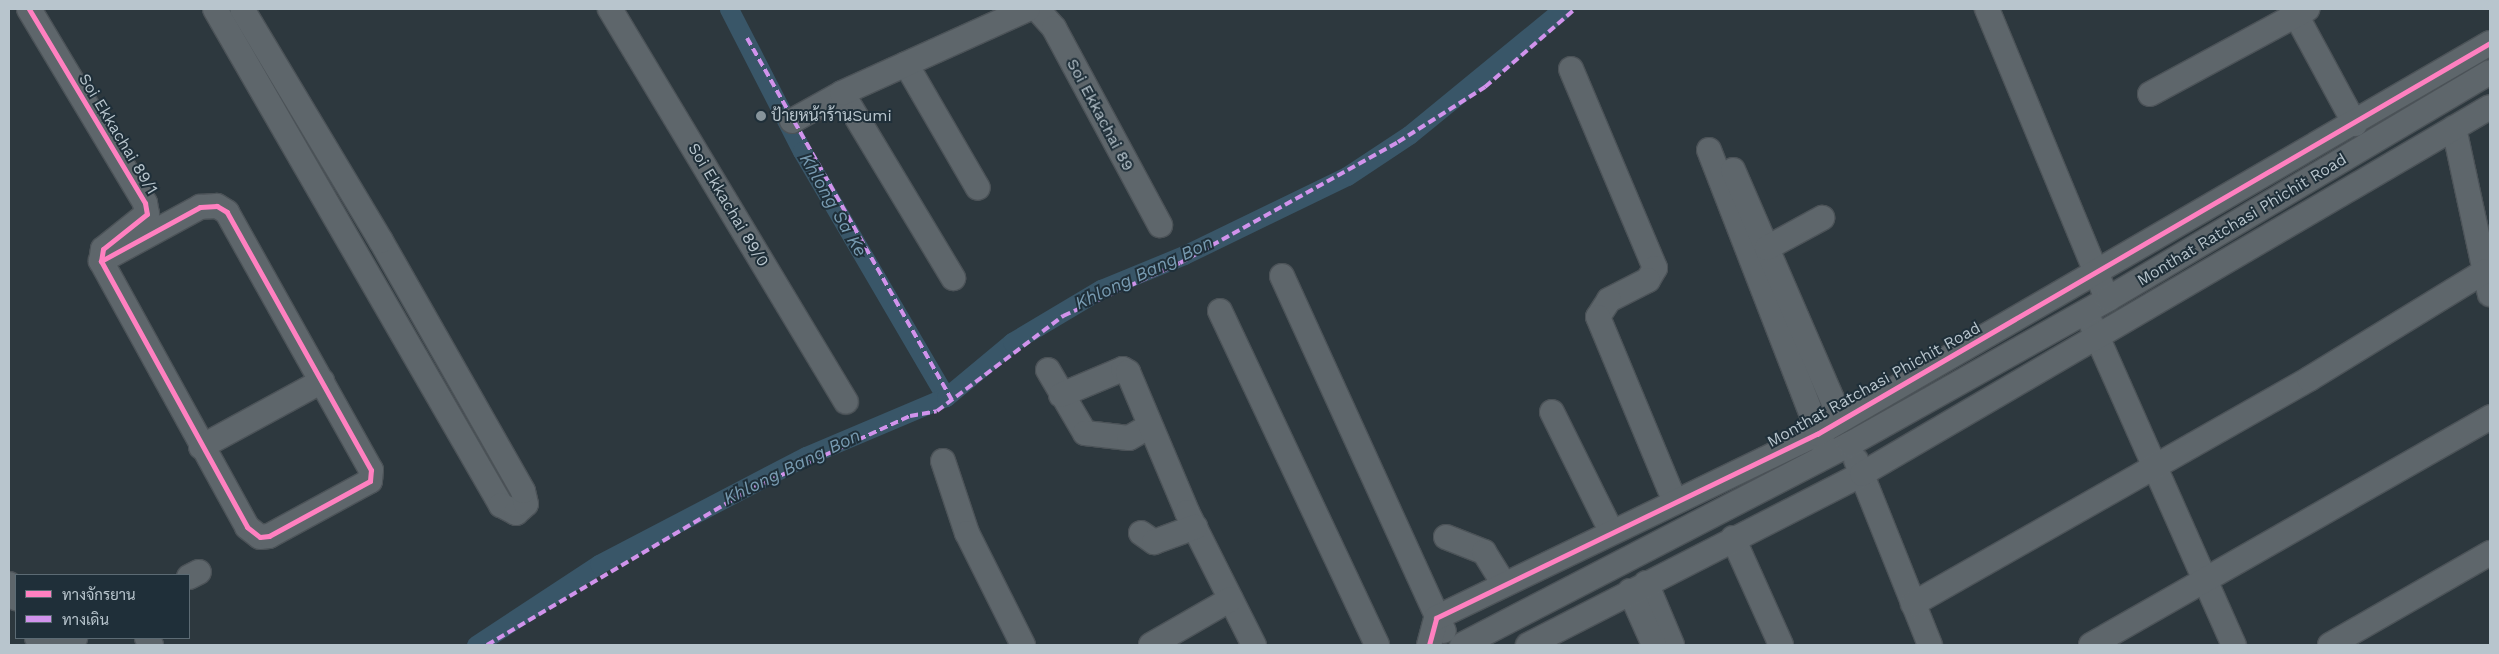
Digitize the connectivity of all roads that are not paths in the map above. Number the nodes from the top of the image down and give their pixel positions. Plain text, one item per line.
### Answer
1 (29, 9) edge
2 (214, 9) edge
3 (242, 9) edge
4 (610, 9) edge
5 (1028, 9) edge
6 (1037, 9) edge
7 (1987, 9) edge
8 (2302, 12) edge
9 (2490, 43) edge
10 (906, 64) junction
11 (1571, 69) dead end
12 (2490, 72) edge
13 (842, 93) junction
14 (2150, 94) dead end
15 (2490, 107) edge
16 (792, 121) dead end
17 (2355, 124) junction
18 (2454, 128) junction
19 (978, 188) dead end
20 (1822, 218) dead end
21 (1160, 224) dead end
22 (1767, 248) junction
23 (101, 261) junction
24 (1282, 276) dead end
25 (2095, 276) junction
26 (953, 278) dead end
27 (2488, 279) edge
28 (2072, 288) junction
29 (2108, 299) junction
30 (1220, 310) dead end
31 (2085, 313) junction
32 (2122, 325) junction
33 (2100, 339) junction
34 (1048, 370) dead end
35 (322, 381) junction
36 (1061, 395) junction
37 (846, 401) dead end
38 (1552, 412) dead end
39 (2490, 417) edge
40 (1841, 420) junction
41 (1150, 426) junction
42 (1817, 434) junction
43 (1850, 444) junction
44 (201, 447) junction
45 (1828, 455) junction
46 (943, 461) dead end
47 (2155, 463) junction
48 (1862, 474) junction
49 (1840, 485) junction
50 (1674, 502) junction
51 (1195, 527) junction
52 (1611, 531) junction
53 (1141, 533) dead end
54 (1446, 537) dead end
55 (1733, 538) junction
56 (2490, 553) edge
57 (2209, 580) junction
58 (1503, 583) junction
59 (9, 584) edge
60 (1638, 587) junction
61 (15, 596) edge
62 (1231, 599) junction
63 (1913, 604) junction
64 (1436, 618) junction
65 (73, 639) edge
66 (60, 645) edge
67 (1023, 645) edge
68 (1151, 645) edge
69 (1254, 645) edge
70 (1377, 645) edge
71 (1429, 645) edge
72 (1453, 645) edge
73 (1462, 645) edge
74 (1528, 645) edge
75 (1654, 645) edge
76 (1672, 645) edge
77 (1781, 645) edge
78 (1930, 645) edge
79 (2091, 645) edge
80 (2234, 645) edge
81 (2330, 645) edge

1 - 23 street, Soi Ekkachai 89/1
2 - 3 street
4 - 37 street, Soi Ekkachai 89/0
5 - 10 street
6 - 21 street, Soi Ekkachai 89
7 - 25 street
8 - 14 street
8 - 17 street
9 - 17 street, Monthat Ratchasi Phichit Road
10 - 13 street
10 - 19 street
11 - 50 street
12 - 29 street, Monthat Ratchasi Phichit Road
13 - 16 street
13 - 26 street
15 - 18 street, Monthat Ratchasi Phichit Road
17 - 25 street, Monthat Ratchasi Phichit Road
18 - 27 street
18 - 32 street, Monthat Ratchasi Phichit Road
20 - 22 street
22 - 40 street
22 - 42 street
23 - 35 street
23 - 44 street
24 - 64 street
25 - 28 street, Monthat Ratchasi Phichit Road
25 - 29 street
27 - 47 street
28 - 31 street
28 - 40 street, Monthat Ratchasi Phichit Road
29 - 31 street, Monthat Ratchasi Phichit Road
29 - 32 street
30 - 70 street
31 - 33 street
31 - 43 street, Monthat Ratchasi Phichit Road
32 - 33 street, Monthat Ratchasi Phichit Road
33 - 47 street
33 - 48 street, Monthat Ratchasi Phichit Road
34 - 36 street
35 - 44 street
35 - 44 street
36 - 41 street
36 - 41 street
38 - 52 street
39 - 57 street
40 - 42 street, Monthat Ratchasi Phichit Road
41 - 51 street
42 - 45 street
42 - 50 street, Monthat Ratchasi Phichit Road
43 - 45 street, Monthat Ratchasi Phichit Road
43 - 48 street
45 - 49 street
45 - 73 street, Monthat Ratchasi Phichit Road
46 - 67 street
47 - 57 street
47 - 63 street
48 - 49 street, Monthat Ratchasi Phichit Road
48 - 63 street
49 - 55 street, Monthat Ratchasi Phichit Road
50 - 52 street, Monthat Ratchasi Phichit Road
51 - 53 street
51 - 62 street
52 - 58 street, Monthat Ratchasi Phichit Road
54 - 58 street
55 - 60 street, Monthat Ratchasi Phichit Road
55 - 77 street
56 - 81 street
57 - 79 street
57 - 80 street
58 - 64 street, Monthat Ratchasi Phichit Road
59 - 61 street
60 - 74 street, Monthat Ratchasi Phichit Road
60 - 75 street
60 - 76 street
62 - 68 street
62 - 69 street
63 - 78 street
64 - 71 street
64 - 72 street
65 - 66 street

